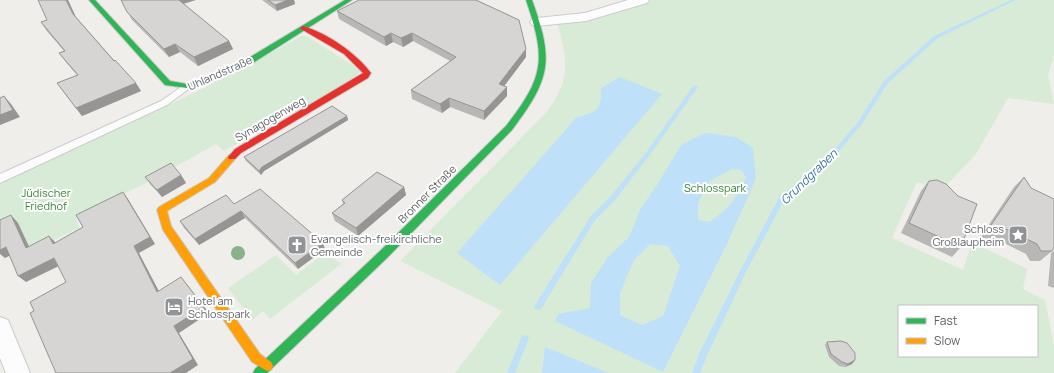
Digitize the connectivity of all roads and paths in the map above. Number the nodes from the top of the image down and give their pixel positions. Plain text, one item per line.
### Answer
1 (92, 0) edge
2 (529, 0) edge
3 (642, 0) edge
4 (343, 1) edge
5 (537, 22) junction
6 (303, 28) junction
7 (187, 86) junction
8 (0, 180) edge
9 (0, 327) edge
10 (267, 366) junction
11 (18, 373) edge
12 (259, 373) edge

1 - 7 street
2 - 5 street, Bronner Straße
3 - 5 street
4 - 6 street, Uhlandstraße
5 - 10 street, Bronner Straße
6 - 7 street, Uhlandstraße
6 - 10 street, Synagogenweg
7 - 8 lane, Uhlandstraße
9 - 11 street
10 - 12 street, Bronner Straße

